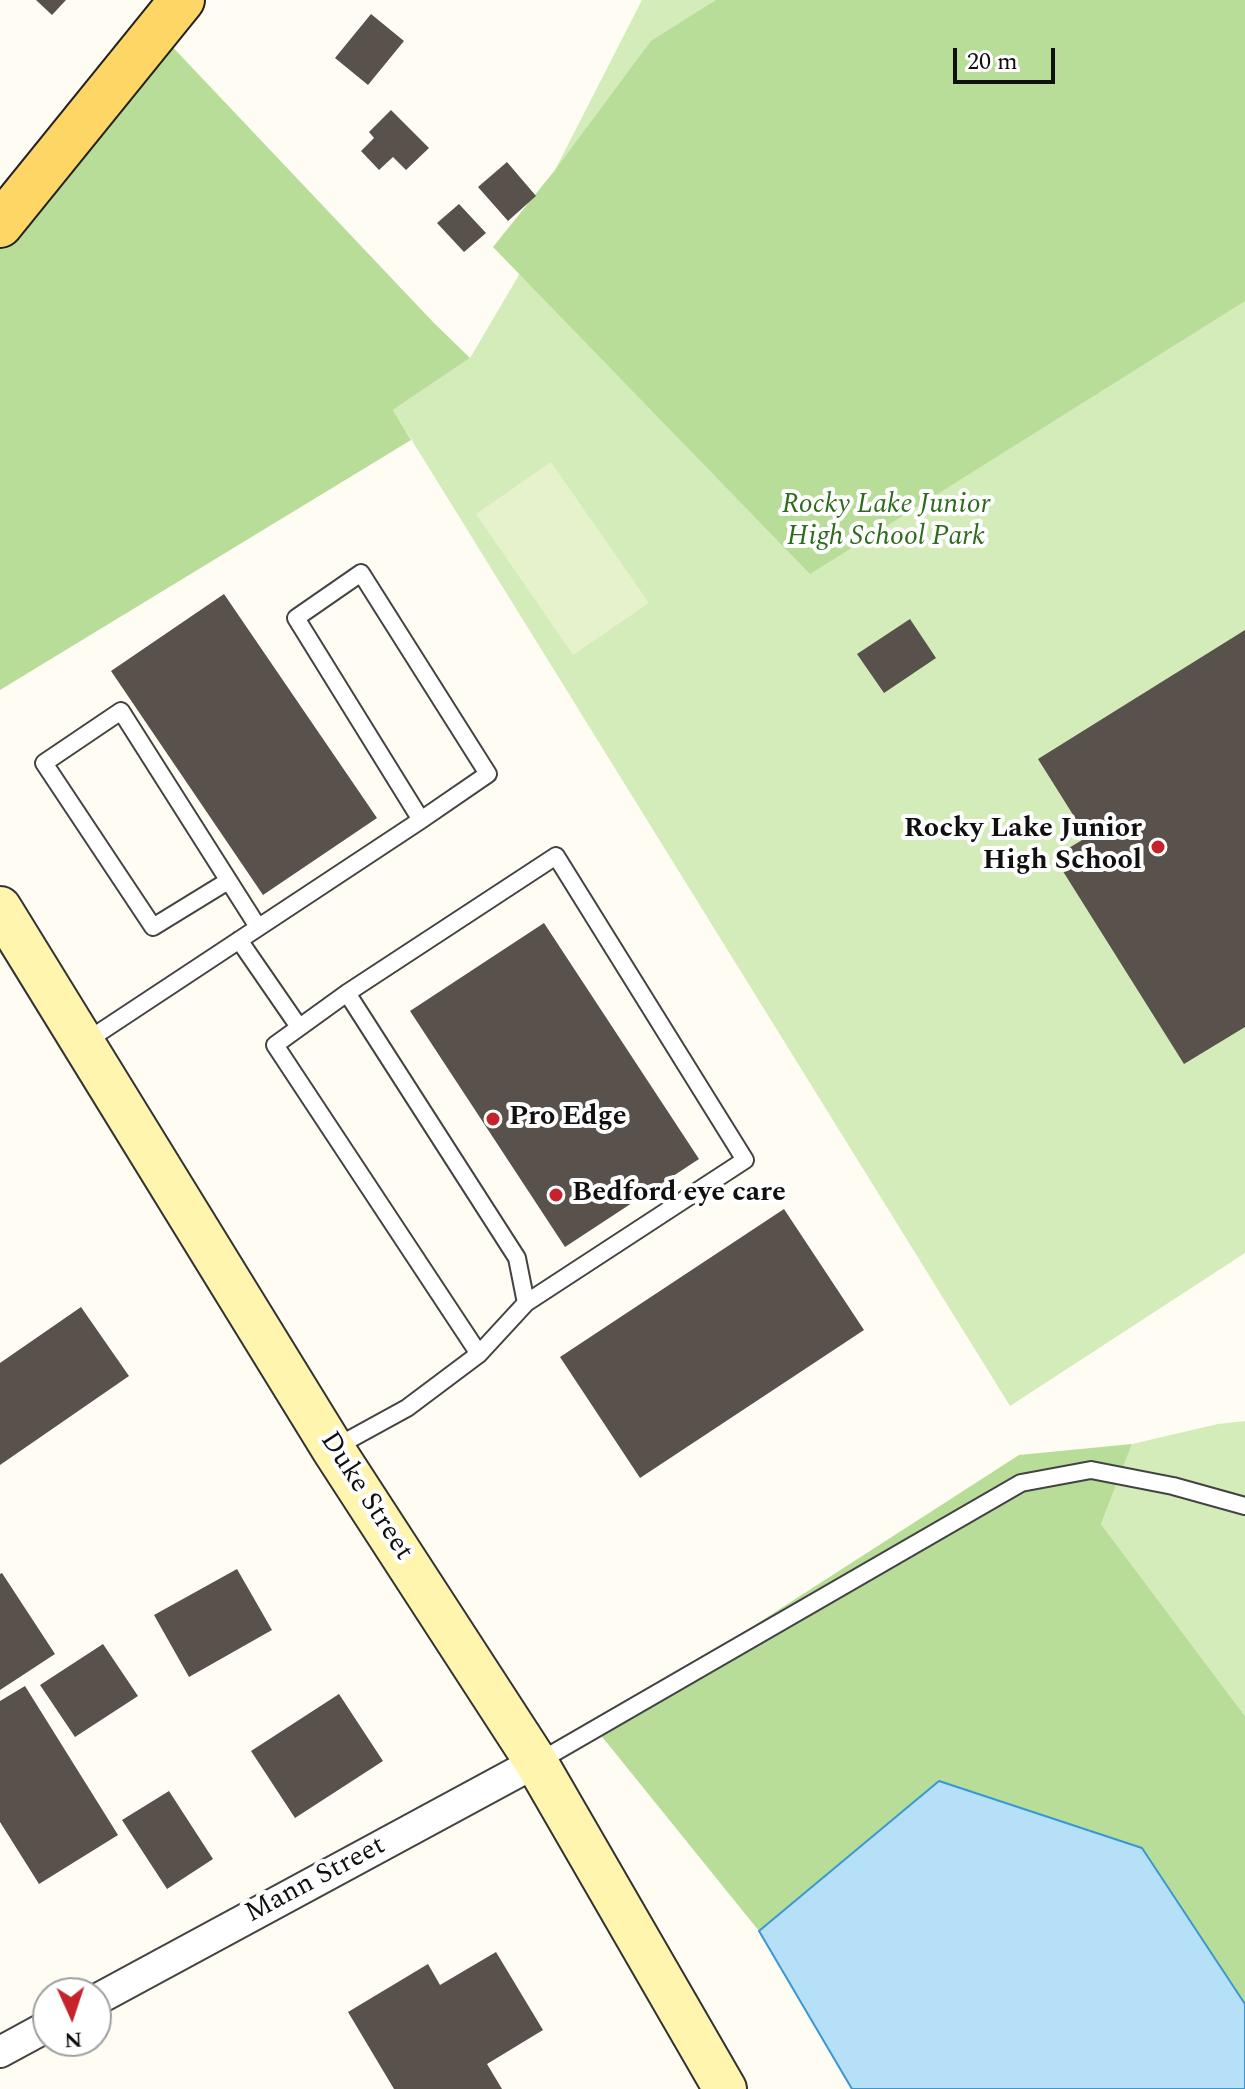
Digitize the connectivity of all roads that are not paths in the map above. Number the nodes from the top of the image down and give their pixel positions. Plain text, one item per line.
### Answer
1 (182, 0) edge
2 (0, 225) edge
3 (421, 820) junction
4 (228, 881) junction
5 (0, 908) edge
6 (258, 927) junction
7 (239, 940) junction
8 (347, 993) junction
9 (299, 1027) junction
10 (84, 1043) junction
11 (526, 1303) junction
12 (479, 1354) junction
13 (333, 1449) junction
14 (1245, 1506) edge
15 (536, 1762) junction
16 (112, 1991) edge
17 (32, 2035) edge
18 (0, 2052) edge
19 (725, 2089) edge

1 - 2 main road
3 - 3 lane
3 - 6 lane
4 - 4 lane
4 - 6 lane
5 - 10 main road, Duke Street
6 - 7 lane
7 - 9 lane
7 - 10 lane
8 - 9 lane
8 - 11 lane
8 - 11 lane
9 - 12 lane
10 - 13 main road, Duke Street
11 - 12 lane
12 - 13 lane
13 - 15 main road, Duke Street
14 - 15 lane
15 - 16 street, Mann Street
15 - 19 main road, Duke Street
17 - 18 street

